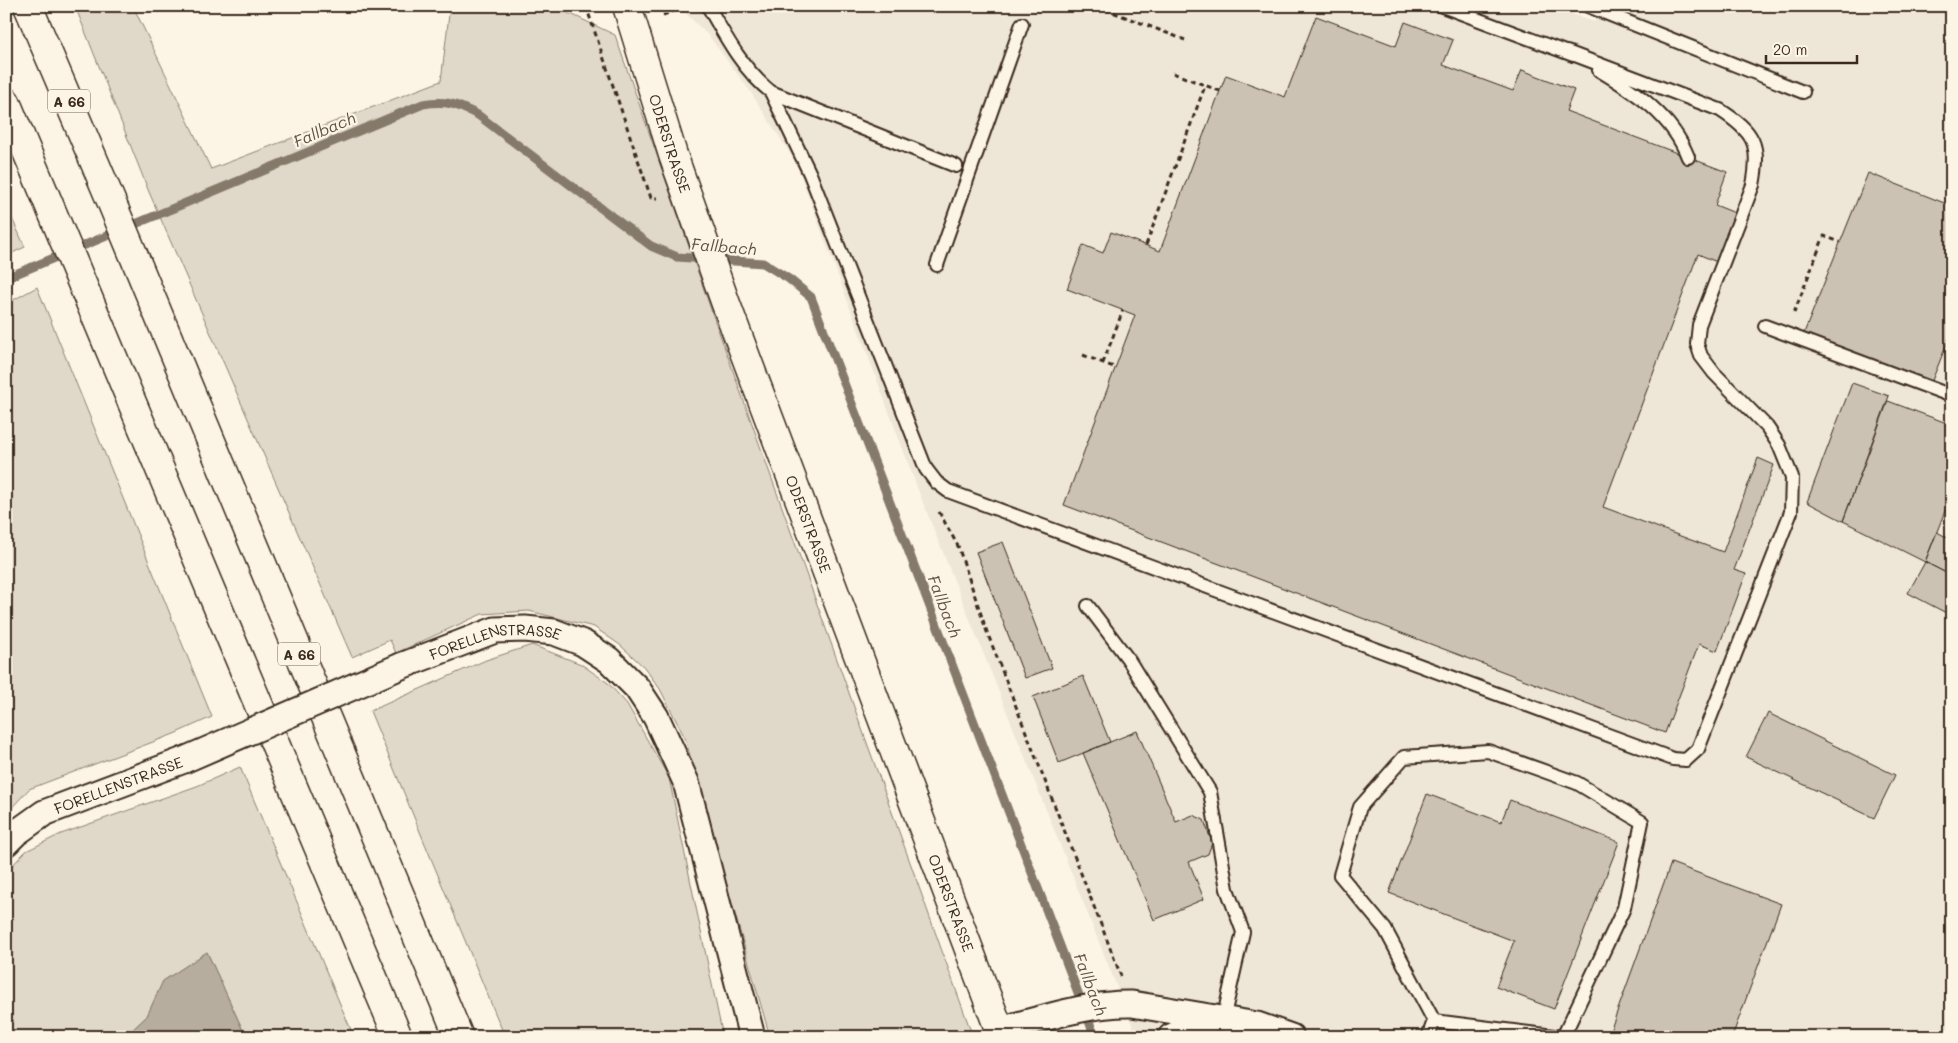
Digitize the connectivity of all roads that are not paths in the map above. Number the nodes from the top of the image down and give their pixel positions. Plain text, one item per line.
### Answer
1 (28, 6) edge
2 (627, 6) edge
3 (708, 6) edge
4 (1442, 6) edge
5 (1588, 6) edge
6 (1022, 24) dead end
7 (1567, 52) junction
8 (771, 92) junction
9 (1803, 92) dead end
10 (6, 102) edge
11 (1688, 157) dead end
12 (956, 166) dead end
13 (938, 265) dead end
14 (1765, 326) dead end
15 (1952, 396) edge
16 (1088, 606) dead end
17 (6, 843) edge
18 (1218, 1019) junction
19 (1434, 1020) junction
20 (1000, 1033) edge
21 (398, 1037) edge
22 (459, 1037) edge
23 (752, 1037) edge
24 (1171, 1037) edge
25 (1291, 1037) edge
26 (1428, 1037) edge
27 (1562, 1037) edge

1 - 22 main road, A 66
2 - 20 main road, ODERSTRASSE
3 - 8 lane
4 - 7 lane
5 - 9 lane
6 - 13 lane
7 - 8 lane
7 - 11 lane
8 - 12 lane
10 - 21 main road
14 - 15 lane
16 - 18 lane
17 - 23 street, FORELLENSTRASSE, bridge
18 - 20 street
18 - 24 street
18 - 25 street
19 - 26 lane
19 - 27 lane
19 - 27 lane

